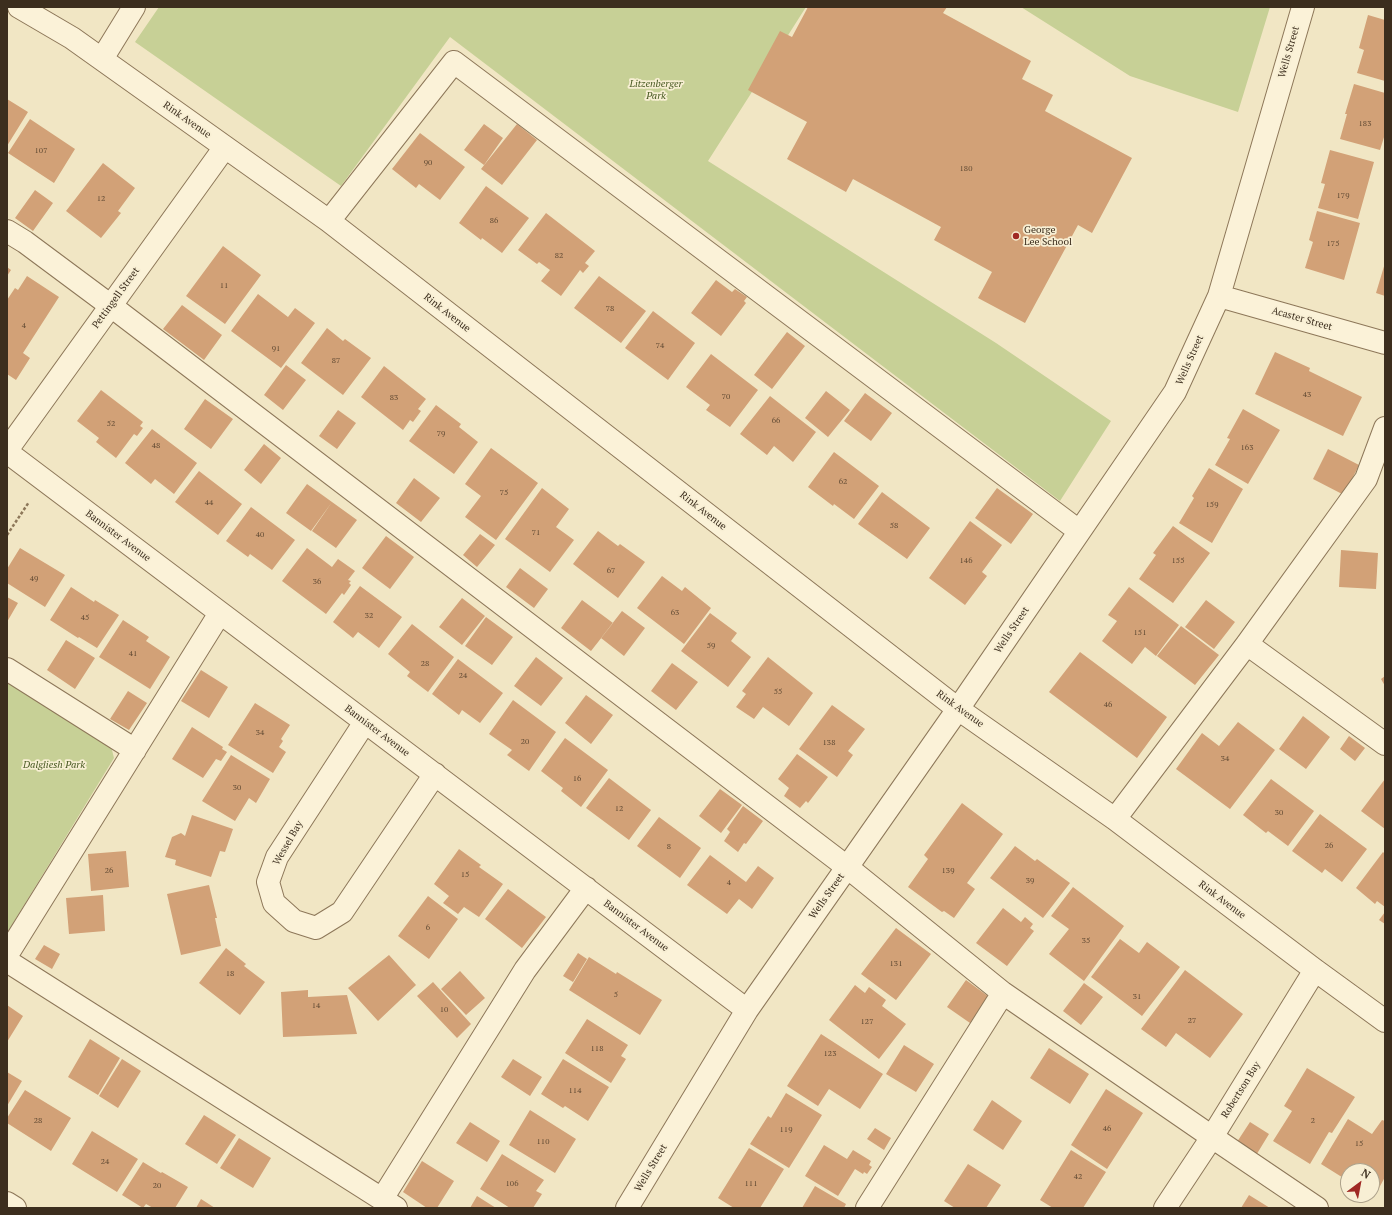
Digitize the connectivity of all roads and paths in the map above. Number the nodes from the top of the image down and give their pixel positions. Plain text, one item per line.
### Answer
1 (19, 7) edge
2 (134, 7) edge
3 (1302, 7) edge
4 (102, 59) junction
5 (225, 147) junction
6 (329, 221) junction
7 (7, 231) edge
8 (1219, 296) junction
9 (111, 306) junction
10 (1385, 343) edge
11 (1385, 428) edge
12 (7, 451) edge
13 (43, 479) junction
14 (1079, 531) junction
15 (7, 535) edge
16 (220, 613) junction
17 (1247, 644) junction
18 (7, 669) edge
19 (958, 709) junction
20 (365, 722) junction
21 (1385, 744) edge
22 (134, 750) junction
23 (435, 774) junction
24 (1115, 819) junction
25 (847, 867) junction
26 (586, 888) junction
27 (7, 955) edge
28 (7, 961) edge
29 (1315, 970) junction
30 (1003, 993) junction
31 (748, 1010) junction
32 (1385, 1021) edge
33 (1212, 1137) junction
34 (7, 1202) edge
35 (389, 1204) edge
36 (15, 1208) edge
37 (626, 1208) edge
38 (867, 1208) edge
39 (1165, 1208) edge
40 (1317, 1208) edge

1 - 4 street, Rink Avenue
2 - 4 street
3 - 8 street, Wells Street
4 - 5 street, Rink Avenue
5 - 6 street, Rink Avenue
5 - 9 street, Pettingell Street
6 - 14 street
6 - 19 street, Rink Avenue
7 - 9 street
8 - 10 street, Acaster Street
8 - 14 street, Wells Street
9 - 12 street, Pettingell Street
9 - 25 street
11 - 17 street
12 - 13 street, Bannister Avenue
13 - 15 path
13 - 16 street, Bannister Avenue
14 - 19 street, Wells Street
16 - 20 street, Bannister Avenue
16 - 22 street
17 - 21 street
17 - 24 street
18 - 22 street
19 - 24 street, Rink Avenue
19 - 25 street, Wells Street
20 - 23 street, Bannister Avenue
20 - 23 street, Wessel Bay
22 - 27 street
23 - 26 street, Bannister Avenue
24 - 29 street, Rink Avenue
25 - 30 street
25 - 31 street, Wells Street
26 - 31 street, Bannister Avenue
26 - 35 street
28 - 35 street
29 - 32 street, Rink Avenue
29 - 33 street, Robertson Bay
30 - 33 street
30 - 38 street
31 - 37 street, Wells Street
33 - 39 street, Robertson Bay
33 - 40 street
34 - 36 street

